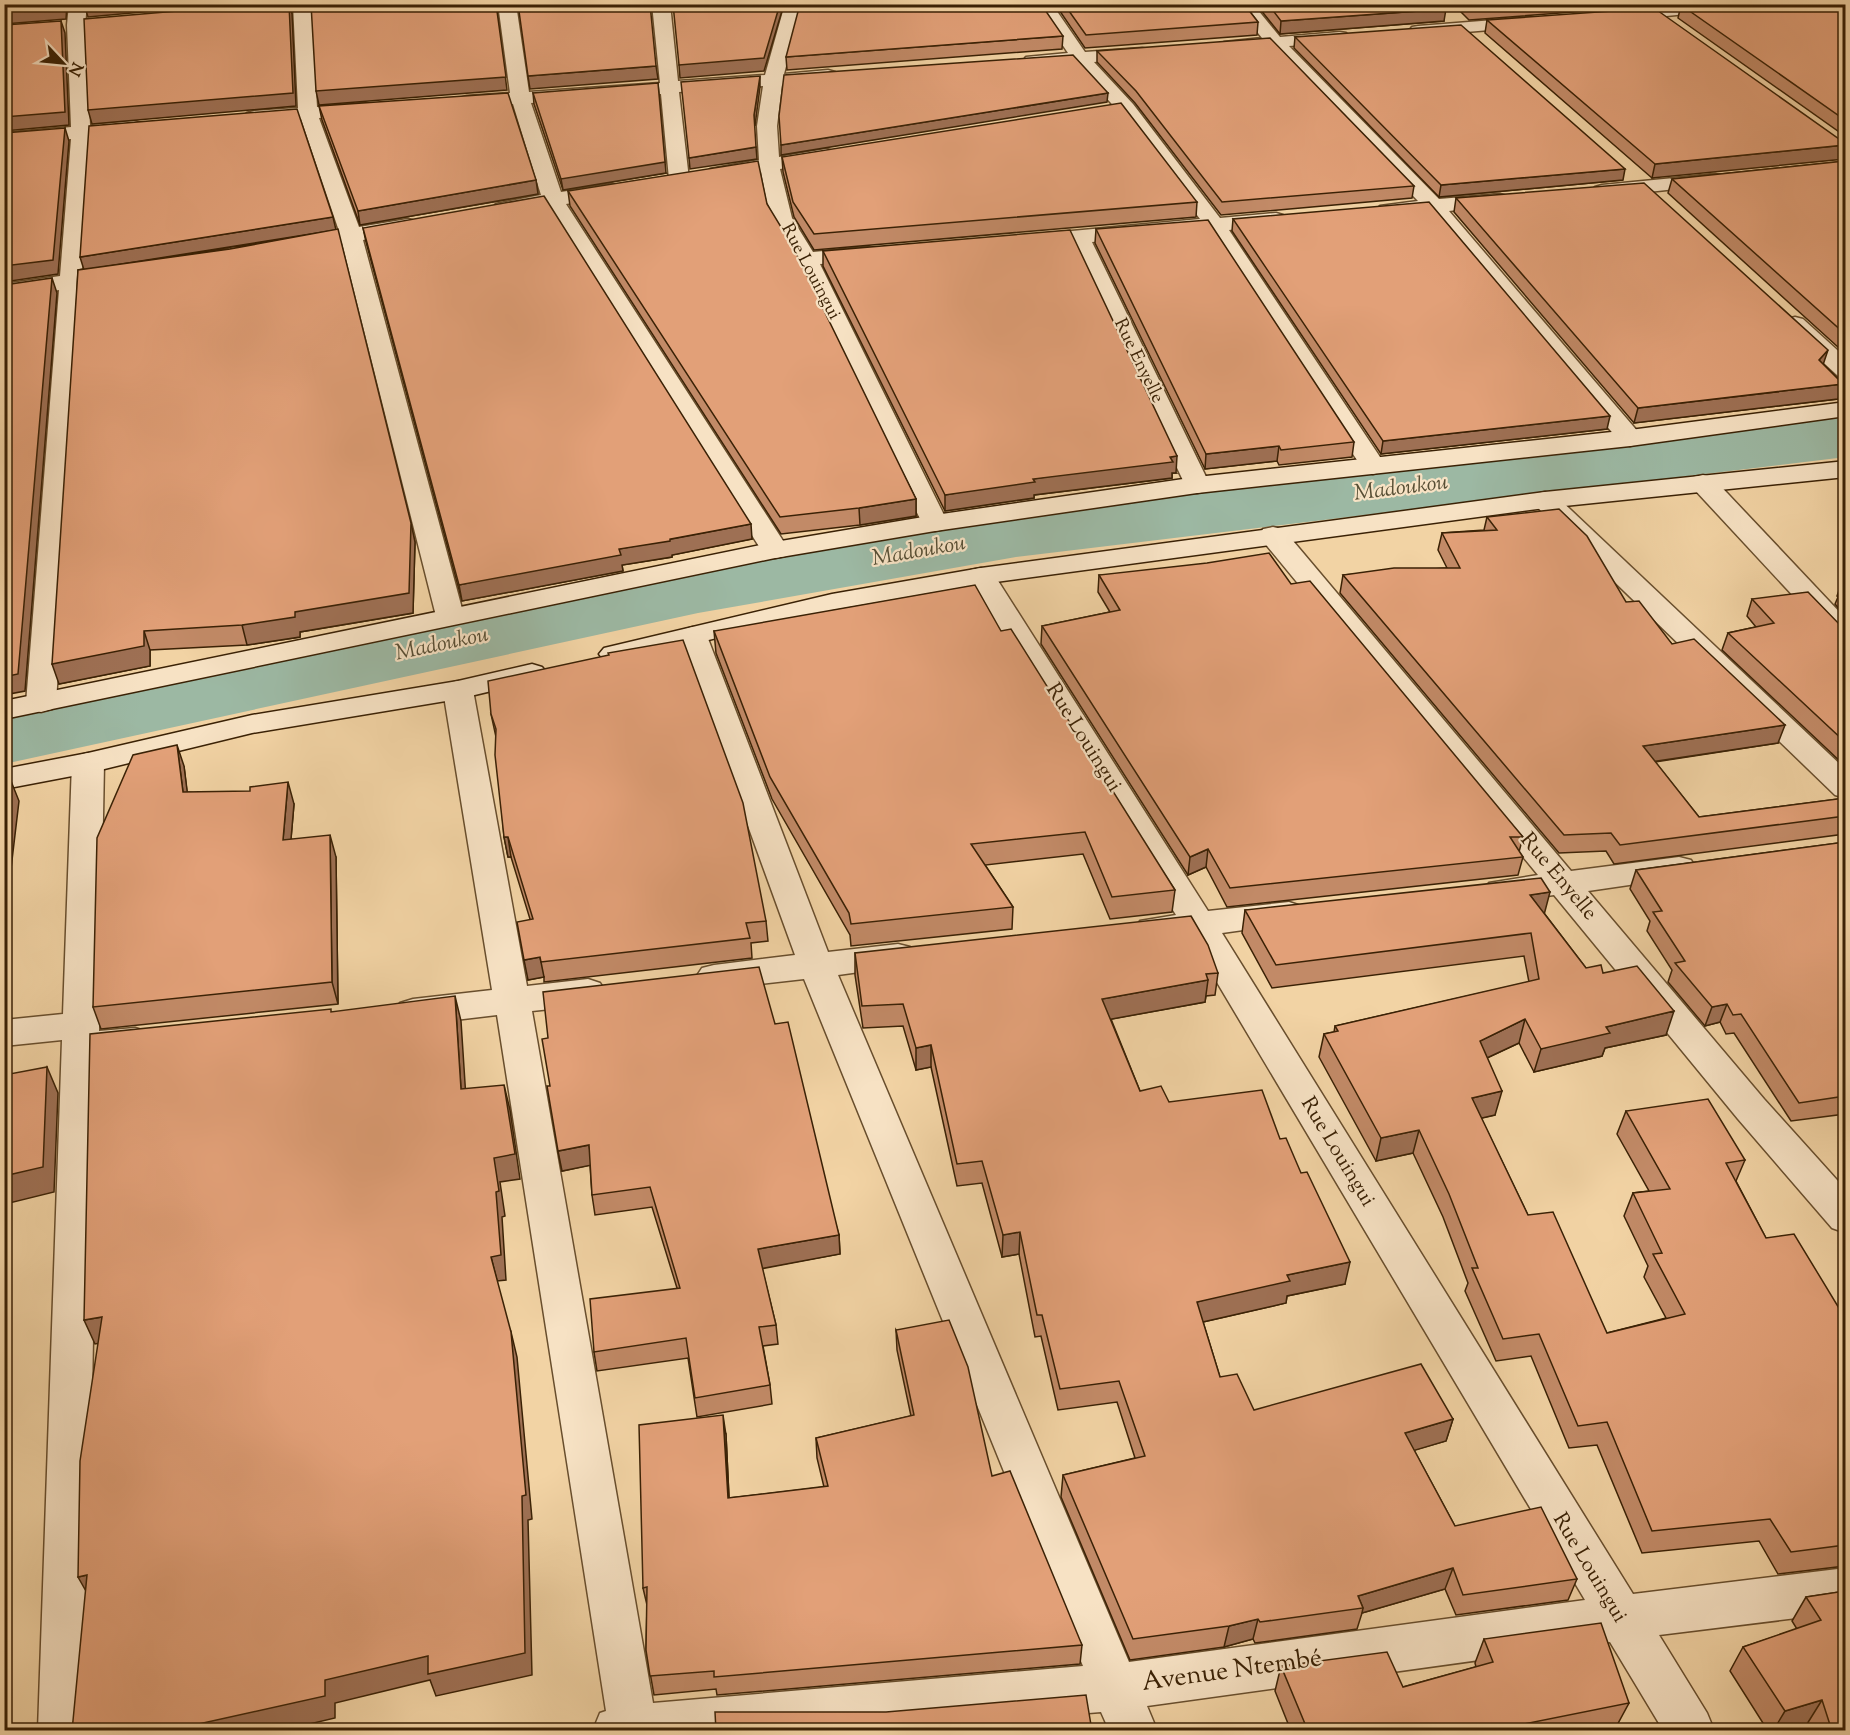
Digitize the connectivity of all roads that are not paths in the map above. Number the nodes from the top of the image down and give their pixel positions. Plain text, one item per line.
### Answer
1 (507, 4) edge
2 (660, 4) edge
3 (794, 4) edge
4 (1043, 4) edge
5 (1243, 4) edge
6 (1737, 4) edge
7 (302, 6) edge
8 (1651, 9) edge
9 (1447, 12) dead end
10 (1600, 17) edge
11 (72, 18) edge
12 (1543, 21) edge
13 (99, 23) edge
14 (1464, 27) junction
15 (1675, 27) edge
16 (1405, 32) edge
17 (1358, 36) edge
18 (1275, 42) junction
19 (1481, 42) edge
20 (1206, 48) edge
21 (1160, 51) edge
22 (1080, 58) junction
23 (1009, 63) edge
24 (844, 75) edge
25 (773, 80) junction
26 (669, 88) junction
27 (520, 98) junction
28 (450, 103) edge
29 (379, 108) edge
30 (1126, 108) junction
31 (1103, 112) edge
32 (308, 113) junction
33 (239, 119) edge
34 (148, 126) edge
35 (81, 131) junction
36 (4, 139) edge
37 (849, 152) edge
38 (769, 164) junction
39 (1621, 166) edge
40 (1740, 177) edge
41 (679, 179) junction
42 (656, 183) edge
43 (633, 187) edge
44 (1646, 187) junction
45 (1587, 192) edge
46 (1516, 198) edge
47 (553, 200) junction
48 (1664, 203) edge
49 (1433, 206) junction
50 (485, 212) edge
51 (1364, 212) edge
52 (1295, 218) edge
53 (429, 222) edge
54 (1215, 225) junction
55 (351, 236) junction
56 (1079, 237) junction
57 (1007, 243) edge
58 (280, 248) edge
59 (889, 252) edge
60 (806, 259) junction
61 (141, 272) edge
62 (71, 282) junction
63 (4, 291) edge
64 (1776, 307) edge
65 (1845, 371) edge
66 (1845, 409) edge
67 (1630, 438) junction
68 (1373, 466) junction
69 (1845, 469) edge
70 (1703, 483) junction
71 (1197, 485) junction
72 (1545, 500) junction
73 (935, 523) junction
74 (1273, 535) junction
75 (775, 550) junction
76 (981, 576) junction
77 (450, 616) junction
78 (693, 636) junction
79 (1845, 636) edge
80 (592, 659) edge
81 (558, 667) edge
82 (458, 690) junction
83 (41, 703) junction
84 (4, 710) edge
85 (88, 763) junction
86 (4, 779) edge
87 (1845, 788) edge
88 (1704, 865) edge
89 (1563, 884) junction
90 (1469, 894) edge
91 (1317, 911) edge
92 (1199, 924) junction
93 (1118, 933) edge
94 (932, 953) edge
95 (816, 965) junction
96 (688, 980) edge
97 (618, 989) edge
98 (512, 1001) junction
99 (384, 1015) edge
100 (4, 1033) edge
101 (80, 1036) junction
102 (162, 1038) edge
103 (1845, 1217) edge
104 (1845, 1590) edge
105 (1620, 1618) junction
106 (1115, 1687) junction
107 (628, 1730) edge
108 (62, 1731) edge
109 (1133, 1731) edge
110 (1689, 1731) edge

1 - 27 street
2 - 26 street
3 - 25 street, Rue Louingui
4 - 22 street
5 - 18 street
6 - 8 street
7 - 32 street
8 - 10 street
8 - 15 street
9 - 14 street
11 - 13 street
11 - 35 street
12 - 14 street
14 - 16 street
14 - 19 street
17 - 18 street
18 - 20 street
18 - 49 street
21 - 22 street
22 - 23 street
22 - 30 street
24 - 25 street
25 - 26 street
25 - 38 street, Rue Louingui
26 - 27 street
26 - 41 street
27 - 28 street
27 - 47 street
29 - 32 street
30 - 31 street
30 - 54 street
32 - 33 street
32 - 55 street
34 - 35 street
35 - 36 street
35 - 62 street
37 - 38 street
38 - 41 street
38 - 60 street, Rue Louingui
39 - 44 street
40 - 44 street
41 - 42 street
43 - 47 street
44 - 45 street
44 - 48 street
46 - 49 street
47 - 50 street
47 - 75 street
49 - 51 street
49 - 67 street
52 - 54 street
53 - 55 street
54 - 56 street
54 - 68 street
55 - 58 street
55 - 77 street
56 - 57 street
56 - 71 street, Rue Enyelle
59 - 60 street
60 - 73 street, Rue Louingui
61 - 62 street
62 - 63 street
62 - 83 street
64 - 65 street
66 - 67 street
67 - 68 street
68 - 71 street
69 - 70 street
70 - 72 street
70 - 79 street
71 - 73 street
72 - 74 street
72 - 87 street
73 - 75 street
74 - 76 street
74 - 89 street, Rue Enyelle
75 - 77 street
76 - 78 street
76 - 92 street, Rue Louingui
77 - 83 street
78 - 80 street
78 - 95 street
81 - 82 street
82 - 85 street
82 - 98 street
83 - 84 street
85 - 86 street
85 - 101 street
88 - 89 street
89 - 90 street
89 - 103 street, Rue Enyelle
91 - 92 street
92 - 93 street
92 - 105 street, Rue Louingui
94 - 95 street
95 - 96 street
95 - 106 street
97 - 98 street
98 - 99 street
98 - 107 street
100 - 101 street
101 - 102 street
101 - 108 street
104 - 105 street, Avenue Ntembé
105 - 106 street, Avenue Ntembé
105 - 110 street, Rue Louingui
106 - 107 street, Avenue Ntembé
106 - 109 street

